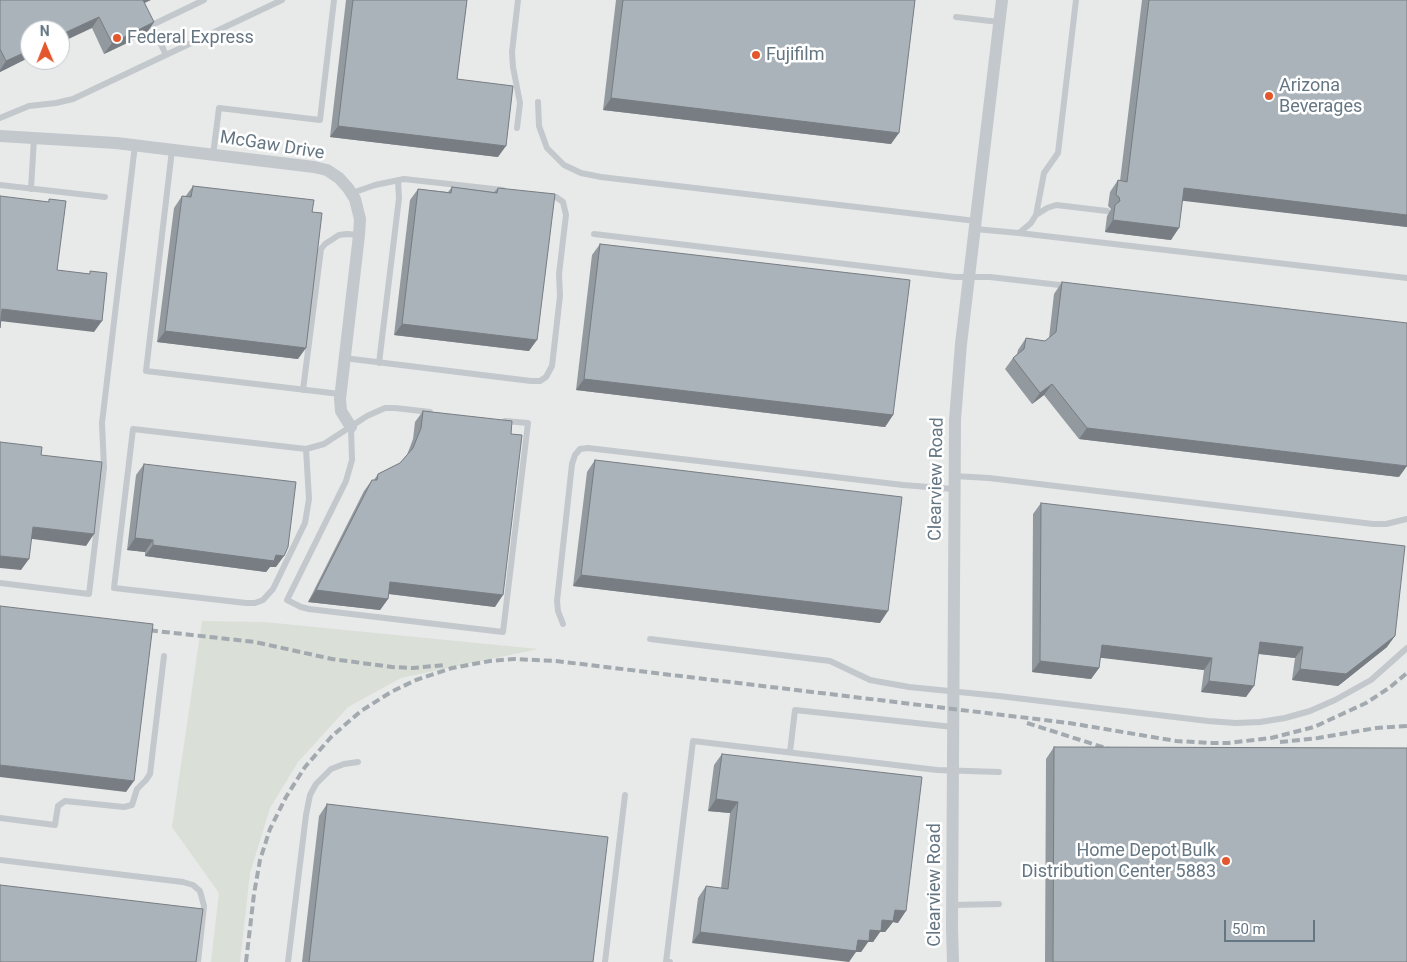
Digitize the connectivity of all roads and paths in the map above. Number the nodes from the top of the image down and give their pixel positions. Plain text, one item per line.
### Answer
1 (204, 0) edge
2 (282, 0) edge
3 (334, 0) edge
4 (518, 0) edge
5 (1002, 0) edge
6 (1076, 0) edge
7 (956, 17) dead end
8 (999, 22) junction
9 (166, 55) junction
10 (538, 102) dead end
11 (0, 118) edge
12 (517, 128) dead end
13 (0, 136) edge
14 (34, 138) junction
15 (135, 145) junction
16 (172, 150) junction
17 (213, 155) junction
18 (398, 180) junction
19 (0, 185) edge
20 (31, 189) junction
21 (513, 192) edge
22 (352, 193) junction
23 (542, 195) edge
24 (105, 197) dead end
25 (1107, 211) dead end
26 (1036, 215) junction
27 (975, 225) junction
28 (1019, 233) junction
29 (594, 234) dead end
30 (359, 235) junction
31 (969, 277) junction
32 (1407, 278) edge
33 (1072, 287) edge
34 (344, 358) junction
35 (379, 362) junction
36 (303, 390) junction
37 (340, 394) junction
38 (439, 413) edge
39 (498, 420) edge
40 (351, 427) junction
41 (306, 449) junction
42 (953, 482) junction
43 (1407, 519) edge
44 (0, 583) edge
45 (563, 624) dead end
46 (650, 640) dead end
47 (1407, 648) edge
48 (164, 656) dead end
49 (953, 691) junction
50 (953, 727) junction
51 (790, 752) junction
52 (358, 762) dead end
53 (952, 771) junction
54 (999, 772) dead end
55 (625, 795) dead end
56 (0, 818) edge
57 (0, 860) edge
58 (999, 904) dead end
59 (952, 905) junction
60 (198, 962) edge
61 (288, 962) edge
62 (605, 962) edge
63 (670, 962) edge
64 (953, 962) edge

1 - 9 lane
2 - 9 lane
3 - 17 lane
4 - 12 lane
5 - 8 street, Clearview Road
6 - 26 lane
7 - 8 lane
8 - 27 street, Clearview Road
9 - 11 lane
10 - 27 lane
13 - 14 street, McGaw Drive
14 - 15 street, McGaw Drive
14 - 20 lane
15 - 16 street, McGaw Drive
15 - 44 lane
16 - 17 street, McGaw Drive
16 - 36 lane
17 - 22 street, McGaw Drive
18 - 21 lane
18 - 22 lane
18 - 35 lane
19 - 20 lane
20 - 24 lane
22 - 30 street, McGaw Drive
23 - 35 lane
25 - 26 lane
26 - 28 lane
27 - 28 lane
27 - 31 street, Clearview Road
28 - 32 lane
29 - 31 lane
30 - 34 street, McGaw Drive
30 - 36 lane
31 - 33 lane
31 - 42 street, Clearview Road
34 - 35 lane
34 - 37 street, McGaw Drive
36 - 37 lane
37 - 40 street, McGaw Drive
38 - 40 lane
39 - 40 lane
40 - 41 lane
41 - 41 lane
42 - 43 lane
42 - 45 lane
42 - 49 street, Clearview Road
46 - 49 lane
47 - 49 lane
48 - 56 lane
49 - 50 street, Clearview Road
50 - 51 lane
50 - 53 street, Clearview Road
51 - 53 lane
51 - 63 lane
52 - 61 lane
53 - 54 lane
53 - 59 street, Clearview Road
55 - 62 lane
57 - 60 lane
58 - 59 lane
59 - 64 street, Clearview Road

